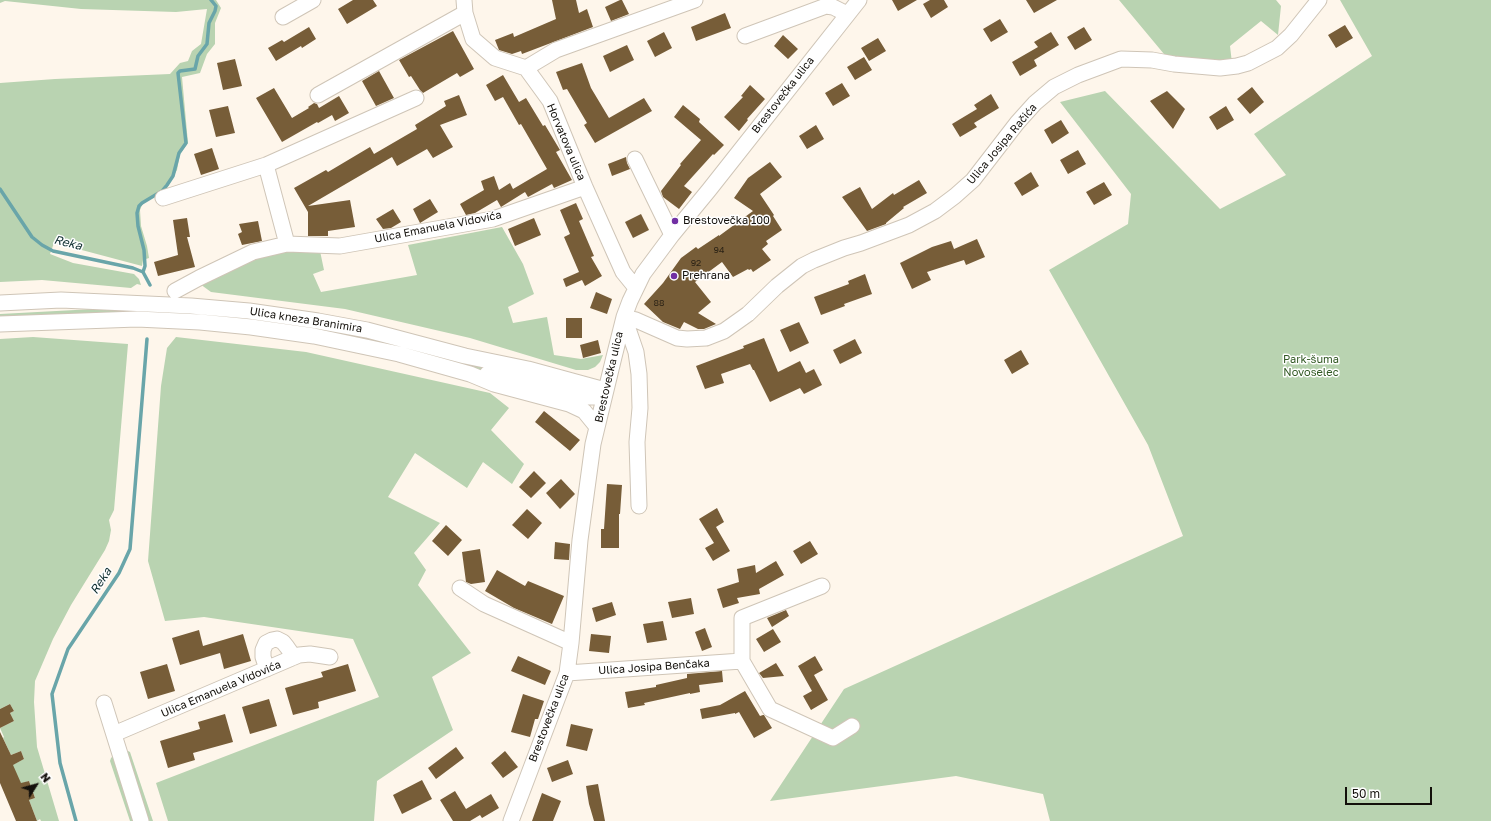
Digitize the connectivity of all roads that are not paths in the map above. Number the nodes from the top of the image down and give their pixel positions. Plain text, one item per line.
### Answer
1 (313, 0) edge
2 (695, 0) edge
3 (859, 0) edge
4 (1319, 0) edge
5 (464, 7) edge
6 (847, 14) junction
7 (283, 17) dead end
8 (745, 36) dead end
9 (526, 68) junction
10 (318, 95) dead end
11 (416, 98) dead end
12 (635, 159) dead end
13 (266, 165) junction
14 (585, 187) junction
15 (163, 198) dead end
16 (672, 235) junction
17 (287, 244) junction
18 (636, 288) junction
19 (175, 292) dead end
20 (0, 303) edge
21 (624, 317) junction
22 (0, 324) edge
23 (470, 374) junction
24 (605, 392) junction
25 (597, 427) junction
26 (640, 506) dead end
27 (822, 586) dead end
28 (460, 588) dead end
29 (571, 643) junction
30 (294, 657) junction
31 (330, 657) dead end
32 (742, 661) junction
33 (267, 669) junction
34 (567, 674) junction
35 (104, 703) dead end
36 (852, 726) dead end
37 (114, 734) junction
38 (141, 821) edge
39 (510, 821) edge

1 - 7 street
2 - 9 street
3 - 6 street, Brestovečka ulica
4 - 21 street, Ulica Josipa Račića
5 - 9 street
5 - 10 street
6 - 8 street
6 - 16 street, Brestovečka ulica
9 - 14 street, Horvatova ulica
11 - 13 street
12 - 16 street
13 - 15 street
13 - 17 street
14 - 17 street, Ulica Emanuela Vidovića
14 - 18 street, Horvatova ulica
16 - 18 street, Brestovečka ulica
17 - 19 street, Ulica Emanuela Vidovića
18 - 21 street, Brestovečka ulica
20 - 24 street, Ulica kneza Branimira
21 - 24 street, Brestovečka ulica
21 - 26 street
22 - 23 street, Ulica kneza Branimira
23 - 24 street, Ulica kneza Branimira
23 - 25 street, Ulica kneza Branimira
24 - 25 street, Brestovečka ulica
25 - 29 street, Brestovečka ulica
27 - 32 street
28 - 29 street
29 - 34 street, Brestovečka ulica
30 - 31 street, Ulica Emanuela Vidovića
30 - 33 street, Ulica Emanuela Vidovića
30 - 33 street
32 - 34 street, Ulica Josipa Benčaka
32 - 36 street
33 - 37 street, Ulica Emanuela Vidovića
34 - 39 street, Brestovečka ulica
35 - 37 street
37 - 38 street

